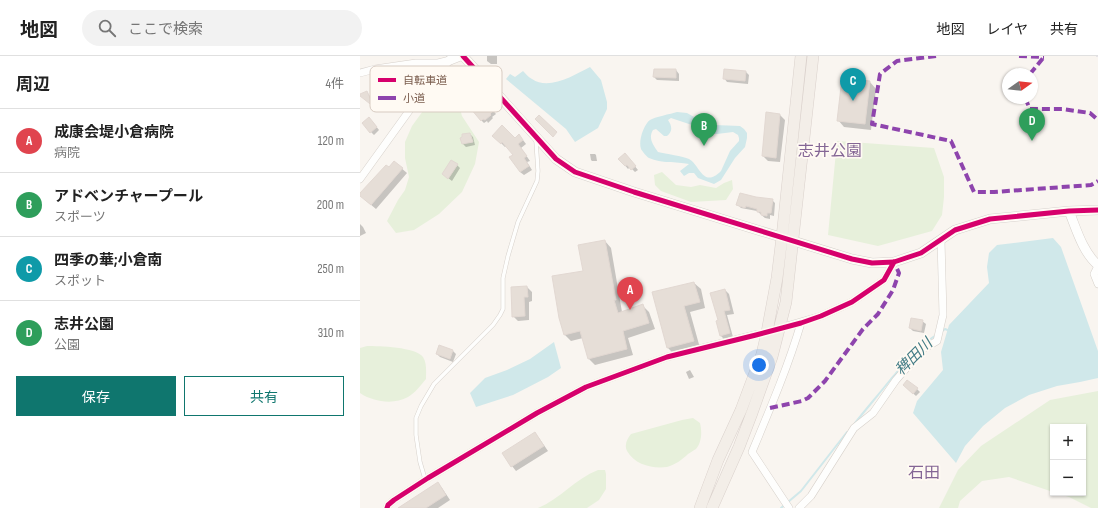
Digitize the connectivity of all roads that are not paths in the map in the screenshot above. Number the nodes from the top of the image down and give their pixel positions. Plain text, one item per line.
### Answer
1 (462, 56) edge
2 (450, 60) junction
3 (800, 61) edge
4 (813, 61) edge
5 (396, 66) edge
6 (445, 66) edge
7 (471, 66) edge
8 (370, 70) edge
9 (360, 73) edge
10 (502, 100) edge
11 (408, 112) edge
12 (536, 138) junction
13 (360, 179) edge
14 (1098, 210) edge
15 (1069, 211) junction
16 (782, 237) junction
17 (941, 240) junction
18 (793, 241) junction
19 (894, 262) junction
20 (1098, 265) edge
21 (1098, 284) edge
22 (801, 323) junction
23 (783, 327) dead end
24 (758, 334) dead end
25 (426, 480) junction
26 (387, 508) edge
27 (700, 508) edge
28 (712, 508) edge
29 (789, 508) edge
30 (799, 508) edge

1 - 2 street
1 - 7 street
2 - 5 street
2 - 6 street
3 - 16 main road
4 - 18 main road
8 - 9 street
10 - 12 street
11 - 13 street
12 - 16 street
12 - 25 lane
14 - 15 street
15 - 17 street
15 - 20 street
16 - 18 street
16 - 27 main road
17 - 19 street
17 - 30 street
18 - 19 street
18 - 28 main road
19 - 22 street
20 - 21 street
22 - 23 street
22 - 29 street
24 - 25 street
25 - 26 street

